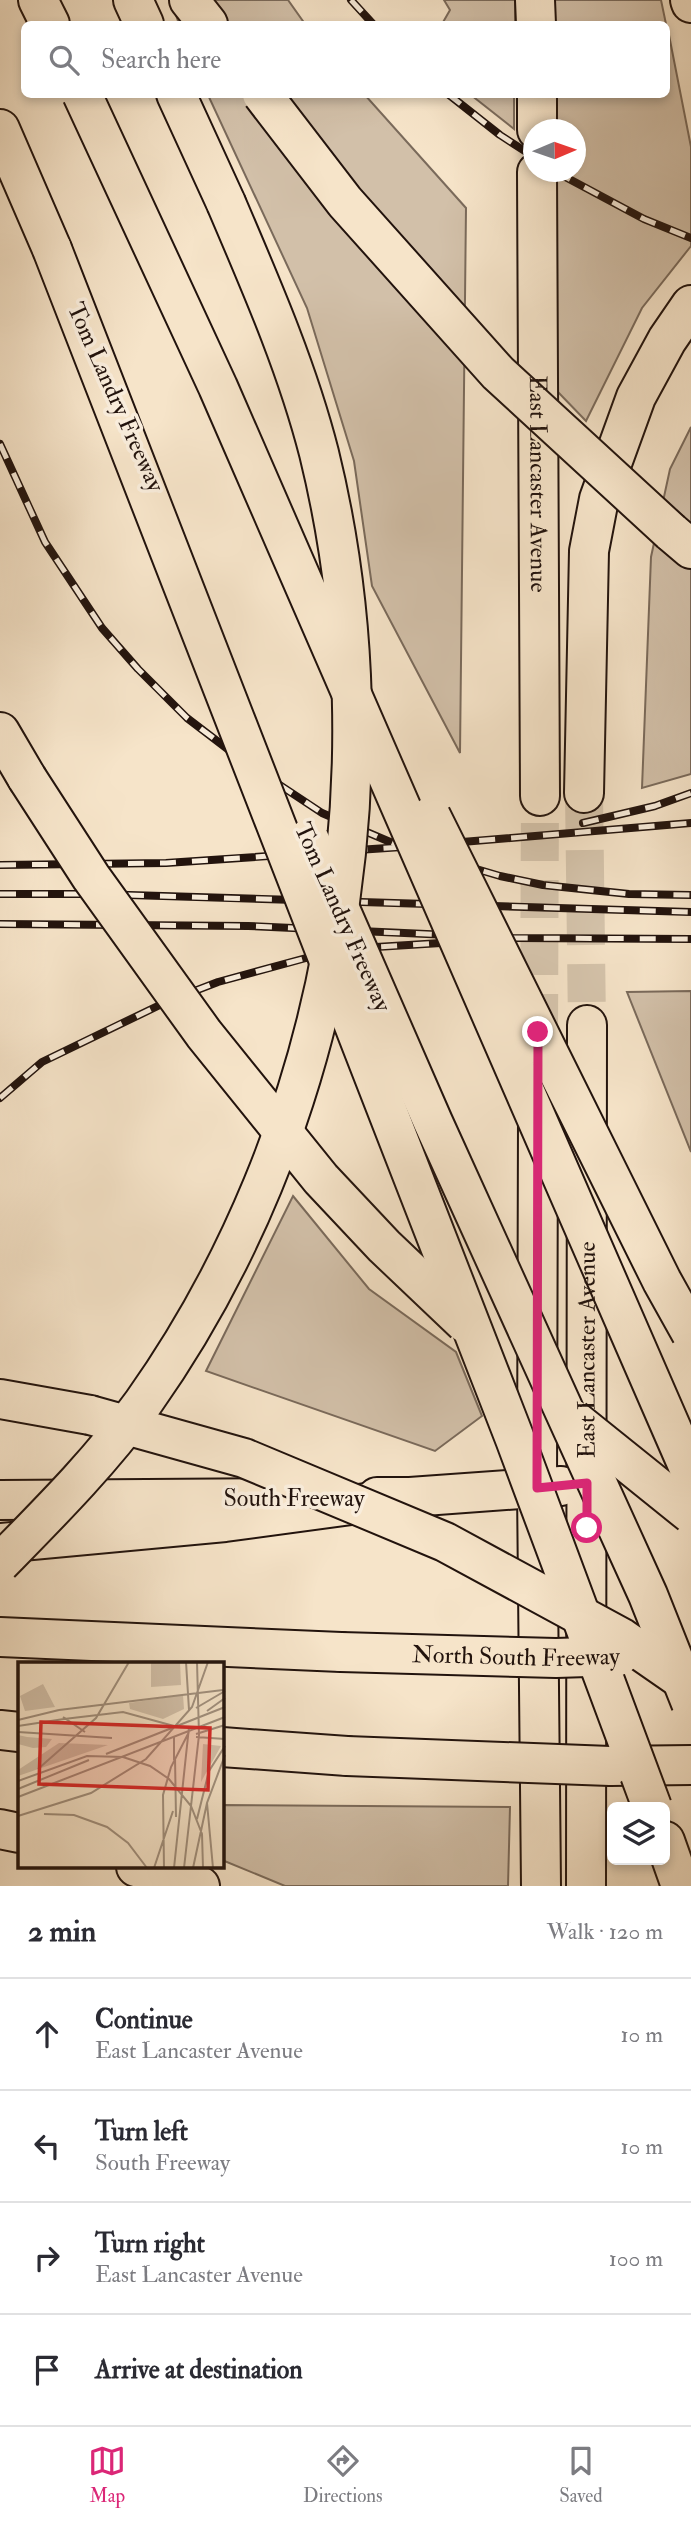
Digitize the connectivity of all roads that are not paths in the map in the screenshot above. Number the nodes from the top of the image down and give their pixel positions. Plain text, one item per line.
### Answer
1 (38, 0) edge
2 (133, 0) edge
3 (189, 0) edge
4 (48, 21) edge
5 (143, 21) edge
6 (206, 21) edge
7 (84, 98) edge
8 (178, 98) edge
9 (265, 98) edge
10 (537, 98) edge
11 (537, 119) edge
12 (0, 129) edge
13 (537, 182) edge
14 (51, 249) junction
15 (691, 305) edge
16 (218, 387) junction
17 (691, 549) edge
18 (0, 732) edge
19 (584, 793) tunnel mouth
20 (540, 796) tunnel mouth
21 (587, 1025) tunnel mouth
22 (538, 1032) tunnel mouth
23 (691, 1333) edge
24 (0, 1399) edge
25 (691, 1473) edge
26 (587, 1483) junction
27 (537, 1488) junction
28 (410, 1497) junction
29 (0, 1500) edge
30 (691, 1514) edge
31 (0, 1543) edge
32 (0, 1563) edge
33 (0, 1636) edge
34 (691, 1654) edge
35 (691, 1686) edge
36 (691, 1703) edge
37 (0, 1730) edge
38 (18, 1732) edge
39 (224, 1748) edge
40 (691, 1765) edge
41 (650, 1802) edge
42 (0, 1829) edge
43 (18, 1833) edge
44 (670, 1855) edge
45 (139, 1868) edge
46 (200, 1886) edge
47 (541, 1886) edge
48 (586, 1886) edge
49 (681, 1886) edge

1 - 4 main road
2 - 5 main road
3 - 6 main road
7 - 16 main road, bridge
8 - 32 main road, bridge
9 - 17 main road, bridge
10 - 11 main road
12 - 14 main road, Tom Landry Freeway
13 - 20 main road, East Lancaster Avenue
14 - 36 main road, Tom Landry Freeway, bridge
14 - 41 main road, bridge
15 - 19 main road, East Lancaster Avenue
16 - 23 main road, bridge
16 - 25 main road, bridge
18 - 30 main road, bridge
21 - 26 main road, East Lancaster Avenue
22 - 27 main road, East Lancaster Avenue
24 - 35 main road, bridge
26 - 27 main road, South Freeway
26 - 48 main road, East Lancaster Avenue
27 - 28 main road, South Freeway
27 - 47 main road, East Lancaster Avenue
28 - 29 main road, South Freeway
28 - 31 main road
33 - 34 main road, North South Freeway, bridge
37 - 38 main road
39 - 40 main road, bridge
42 - 43 main road
44 - 49 main road
45 - 46 main road

